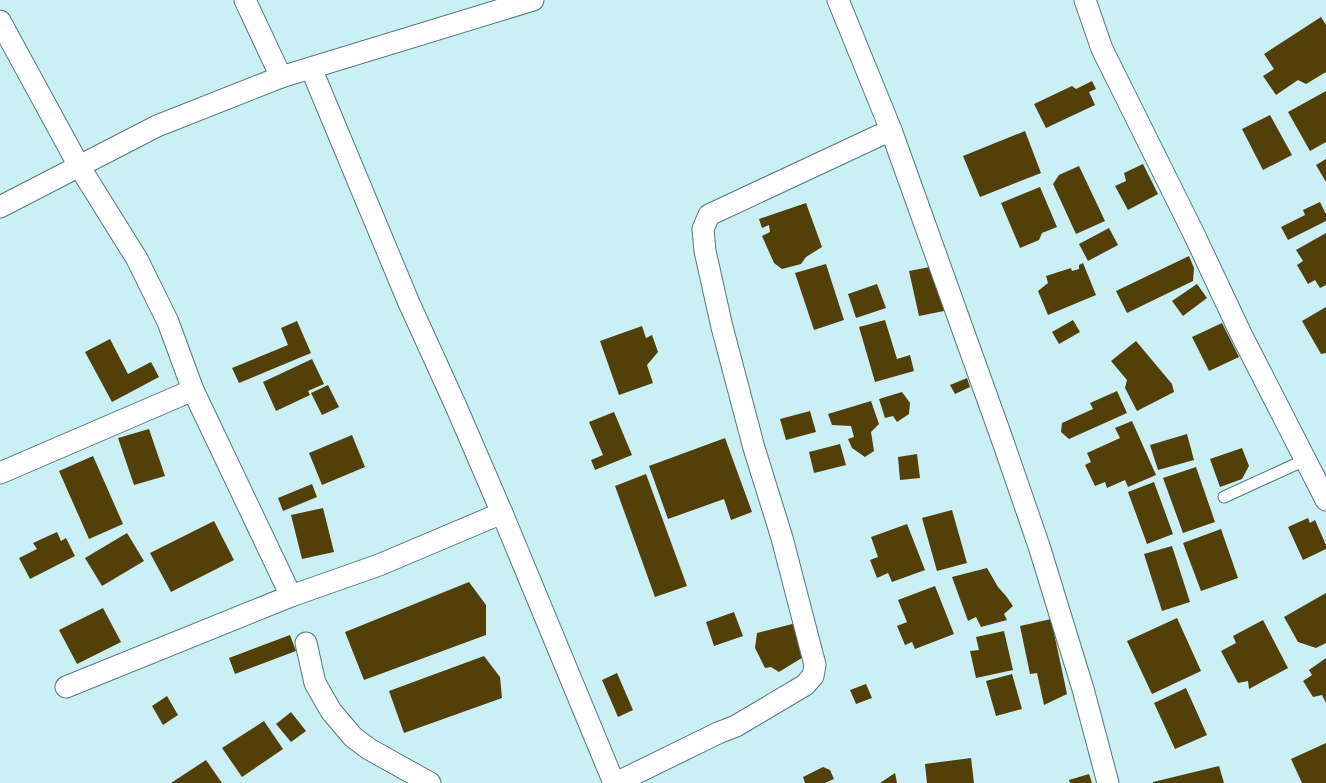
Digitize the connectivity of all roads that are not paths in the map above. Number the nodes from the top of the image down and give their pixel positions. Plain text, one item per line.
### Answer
1 (245, 0) edge
2 (533, 0) edge
3 (838, 0) edge
4 (1085, 0) edge
5 (0, 22) edge
6 (311, 68) junction
7 (281, 77) junction
8 (891, 130) junction
9 (79, 166) junction
10 (0, 207) edge
11 (193, 390) junction
12 (1305, 460) junction
13 (0, 473) edge
14 (1321, 478) edge
15 (1224, 498) dead end
16 (1326, 500) edge
17 (502, 513) junction
18 (292, 596) junction
19 (306, 643) dead end
20 (66, 686) dead end
21 (430, 783) edge
22 (615, 783) edge
23 (1108, 783) edge

1 - 7 street
2 - 6 street
3 - 8 street
4 - 12 street
5 - 9 street
6 - 7 street
6 - 17 street
7 - 9 street
8 - 22 street
8 - 23 street
9 - 10 street
9 - 11 street
11 - 13 street
11 - 18 street
12 - 14 street
12 - 15 lane
14 - 16 street
17 - 18 street
17 - 22 street
18 - 20 street
19 - 21 street

